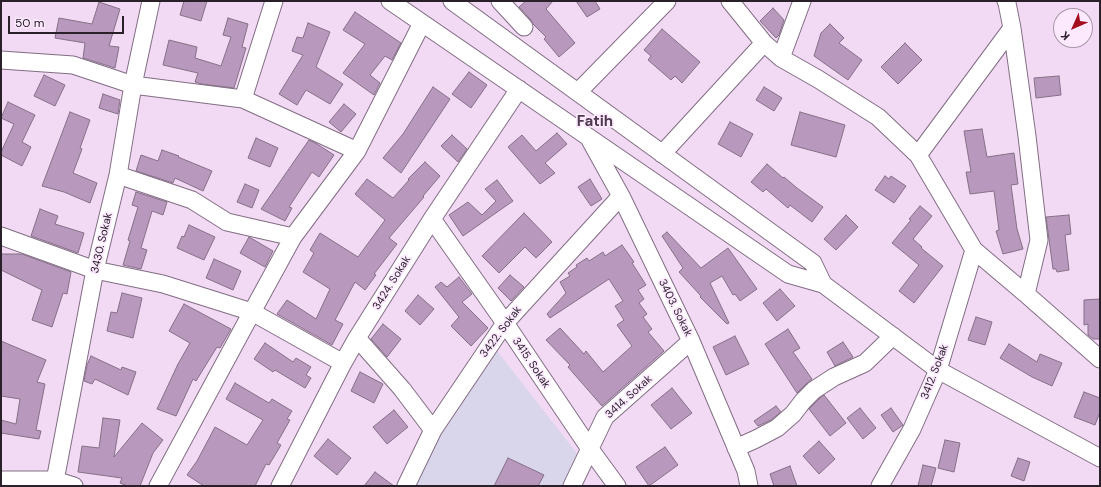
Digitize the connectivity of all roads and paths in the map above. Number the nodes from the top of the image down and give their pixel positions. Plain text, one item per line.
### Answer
1 (151, 1) edge
2 (274, 1) edge
3 (390, 1) edge
4 (500, 1) edge
5 (667, 1) edge
6 (730, 1) edge
7 (802, 1) edge
8 (1006, 1) edge
9 (461, 3) edge
10 (422, 23) junction
11 (524, 27) dead end
12 (1012, 28) junction
13 (764, 43) junction
14 (782, 58) junction
15 (1, 60) edge
16 (133, 85) junction
17 (519, 89) junction
18 (578, 92) junction
19 (243, 99) junction
20 (588, 136) junction
21 (357, 150) junction
22 (662, 154) junction
23 (918, 155) junction
24 (118, 175) junction
25 (620, 196) junction
26 (432, 219) junction
27 (1, 236) edge
28 (293, 237) junction
29 (974, 250) junction
30 (95, 270) junction
31 (823, 284) junction
32 (1026, 294) junction
33 (252, 312) junction
34 (505, 323) junction
35 (893, 336) junction
36 (357, 338) junction
37 (691, 341) junction
38 (1100, 359) edge
39 (342, 363) junction
40 (938, 370) junction
41 (433, 430) junction
42 (736, 448) junction
43 (590, 449) junction
44 (1100, 458) edge
45 (1, 480) edge
46 (55, 483) edge
47 (74, 486) edge
48 (158, 486) edge
49 (280, 486) edge
50 (406, 486) edge
51 (572, 486) edge
52 (617, 486) edge
53 (749, 486) edge
54 (880, 486) edge

1 - 16 street, 3430. Sokak
2 - 19 street
3 - 10 street
4 - 11 street
5 - 18 street
6 - 13 street
7 - 14 street
8 - 12 street
9 - 18 street
10 - 17 street
10 - 21 street
12 - 23 street
12 - 32 street
13 - 14 street
13 - 22 street
14 - 23 street
15 - 16 street
16 - 19 street
16 - 24 street, 3430. Sokak
17 - 20 street
17 - 26 street, 3424. Sokak
18 - 22 street
19 - 21 street
20 - 25 street, 3403. Sokak
20 - 31 street
21 - 28 street
22 - 31 street
23 - 29 street
24 - 28 street
24 - 30 street, 3430. Sokak
25 - 34 street, 3422. Sokak
25 - 37 street, 3403. Sokak
26 - 34 street, 3415. Sokak
26 - 36 street, 3424. Sokak
27 - 30 street
28 - 33 street
29 - 32 street
29 - 40 street, 3412. Sokak
30 - 33 street
30 - 46 street, 3430. Sokak
31 - 35 street
32 - 38 street
33 - 39 street
33 - 48 street
34 - 41 street, 3422. Sokak
34 - 43 street, 3415. Sokak
35 - 40 street
35 - 42 street
36 - 39 street, 3424. Sokak
36 - 41 street
37 - 42 street, 3403. Sokak
37 - 43 street, 3414. Sokak
39 - 49 street, 3424. Sokak
40 - 44 street
40 - 54 street, 3412. Sokak
41 - 50 street, 3422. Sokak
42 - 53 street, 3403. Sokak
43 - 51 street, 3414. Sokak
43 - 52 street, 3415. Sokak
45 - 46 street
46 - 47 street

